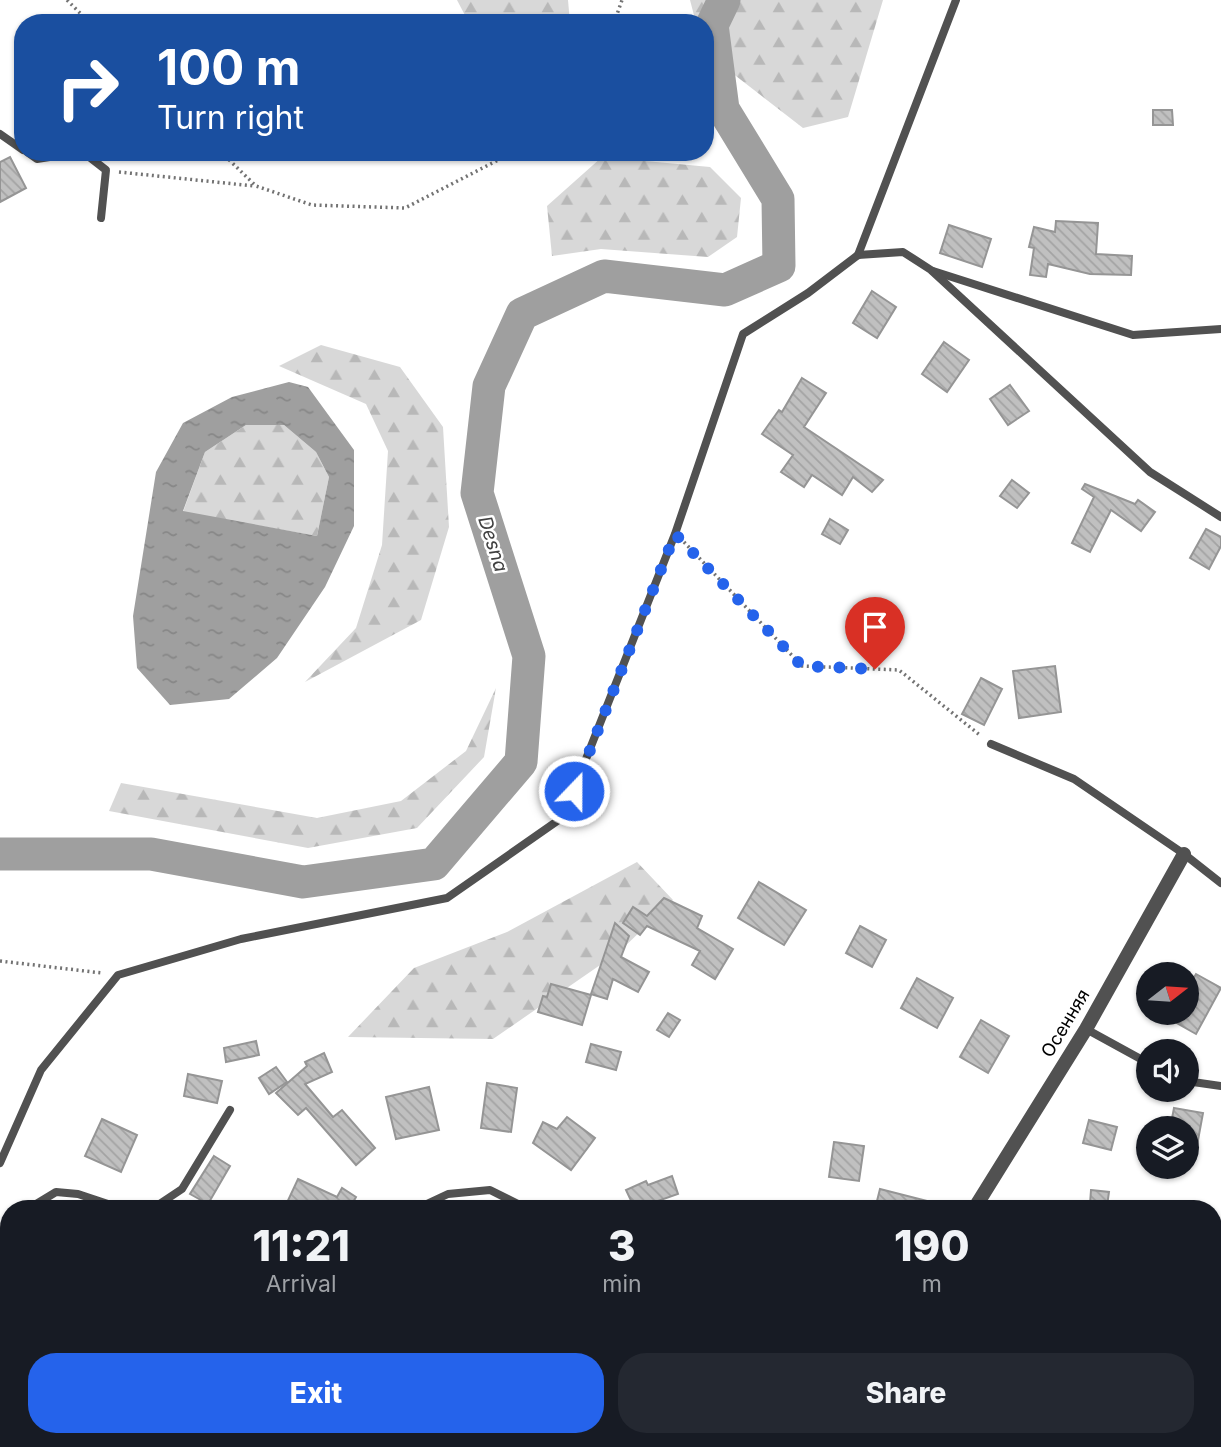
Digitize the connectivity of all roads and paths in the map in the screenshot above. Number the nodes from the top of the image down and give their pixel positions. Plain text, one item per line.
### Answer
1 (67, 0) edge
2 (956, 0) edge
3 (81, 14) edge
4 (94, 161) edge
5 (230, 161) edge
6 (496, 161) edge
7 (106, 170) junction
8 (256, 186) junction
9 (101, 218) dead end
10 (858, 255) junction
11 (931, 271) junction
12 (1221, 329) edge
13 (1221, 517) edge
14 (675, 534) junction
15 (991, 744) joint
16 (1184, 853) junction
17 (1221, 883) edge
18 (0, 961) edge
19 (118, 975) junction
20 (1086, 1029) junction
21 (1136, 1056) edge
22 (1199, 1083) edge
23 (1221, 1086) edge
24 (230, 1110) dead end
25 (0, 1163) edge
26 (43, 1200) edge
27 (96, 1200) edge
28 (166, 1200) edge
29 (435, 1200) edge
30 (510, 1200) edge
31 (980, 1200) edge

1 - 3 path
2 - 10 lane
4 - 7 lane
5 - 8 path
6 - 8 path
7 - 8 path
7 - 9 lane
10 - 11 lane
10 - 14 lane
11 - 12 lane
11 - 13 lane
14 - 15 path
14 - 19 lane
15 - 16 lane
16 - 17 lane
16 - 20 street, Осенняя
18 - 19 path
19 - 25 lane
20 - 21 lane
20 - 31 street, Осенняя
22 - 23 lane
24 - 28 lane
26 - 27 lane
29 - 30 lane

